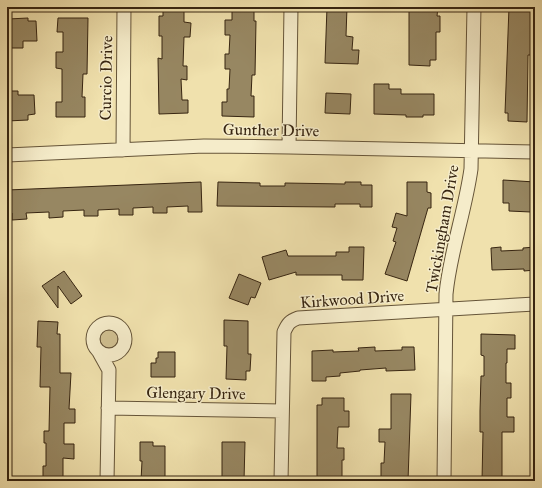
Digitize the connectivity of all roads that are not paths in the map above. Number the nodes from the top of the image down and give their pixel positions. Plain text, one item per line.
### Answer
1 (124, 7) edge
2 (291, 7) edge
3 (474, 7) edge
4 (289, 147) junction
5 (123, 150) junction
6 (472, 150) junction
7 (535, 152) edge
8 (7, 155) edge
9 (535, 304) edge
10 (446, 310) junction
11 (99, 352) junction
12 (119, 353) junction
13 (109, 370) junction
14 (108, 408) junction
15 (282, 411) junction
16 (107, 481) edge
17 (281, 481) edge
18 (444, 481) edge

1 - 5 street, Curcio Drive
2 - 4 street
3 - 6 street, Twickingham Drive
4 - 5 street, Gunther Drive
4 - 6 street, Gunther Drive
5 - 8 street, Gunther Drive
6 - 7 street, Gunther Drive
6 - 10 street, Twickingham Drive
9 - 10 street, Kirkwood Drive
10 - 15 street, Kirkwood Drive
10 - 18 street, Twickingham Drive
11 - 12 street
11 - 12 street
11 - 13 street
12 - 13 street
13 - 14 street
14 - 15 street, Glengary Drive
14 - 16 street
15 - 17 street

